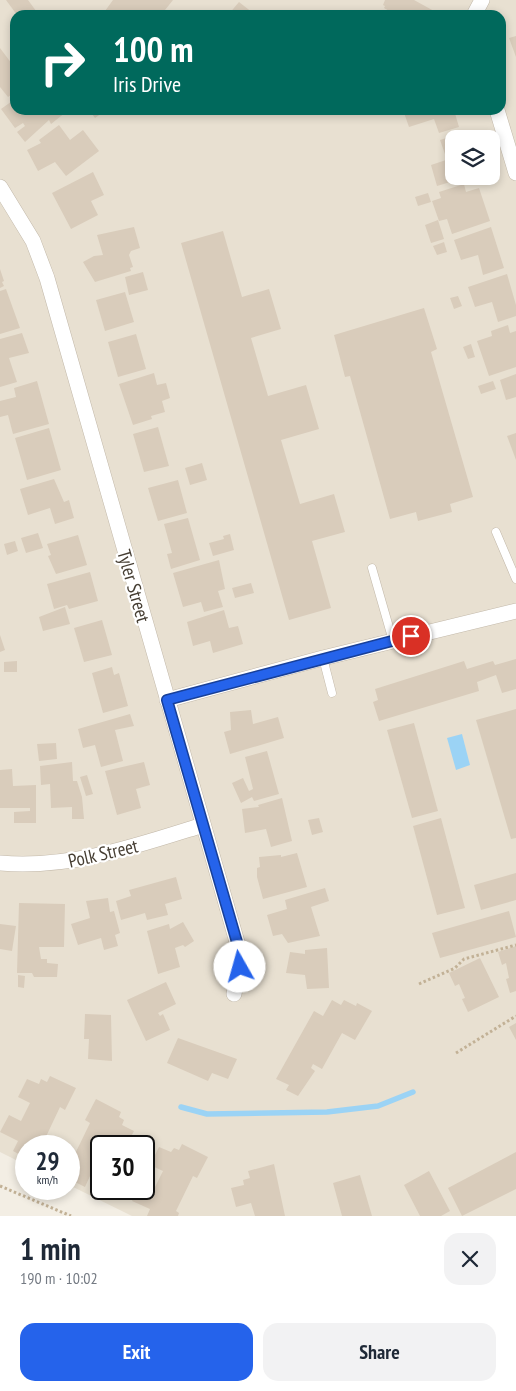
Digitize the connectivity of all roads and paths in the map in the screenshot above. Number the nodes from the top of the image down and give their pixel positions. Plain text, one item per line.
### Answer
1 (499, 115) edge
2 (516, 172) edge
3 (0, 187) edge
4 (496, 532) dead end
5 (372, 568) dead end
6 (516, 579) edge
7 (516, 611) edge
8 (393, 641) junction
9 (323, 658) junction
10 (332, 693) dead end
11 (167, 700) junction
12 (203, 825) junction
13 (0, 863) edge
14 (516, 945) edge
15 (419, 984) dead end
16 (234, 994) dead end
17 (516, 1016) edge
18 (456, 1053) dead end
19 (0, 1186) edge
20 (71, 1216) edge

1 - 2 street
3 - 11 street, Tyler Street
4 - 6 lane
5 - 8 lane
7 - 8 street
8 - 9 street
9 - 10 lane
9 - 11 street
11 - 12 street, Tyler Street
12 - 13 street, Polk Street
12 - 16 street, Tyler Street
14 - 15 path
17 - 18 path
19 - 20 path

